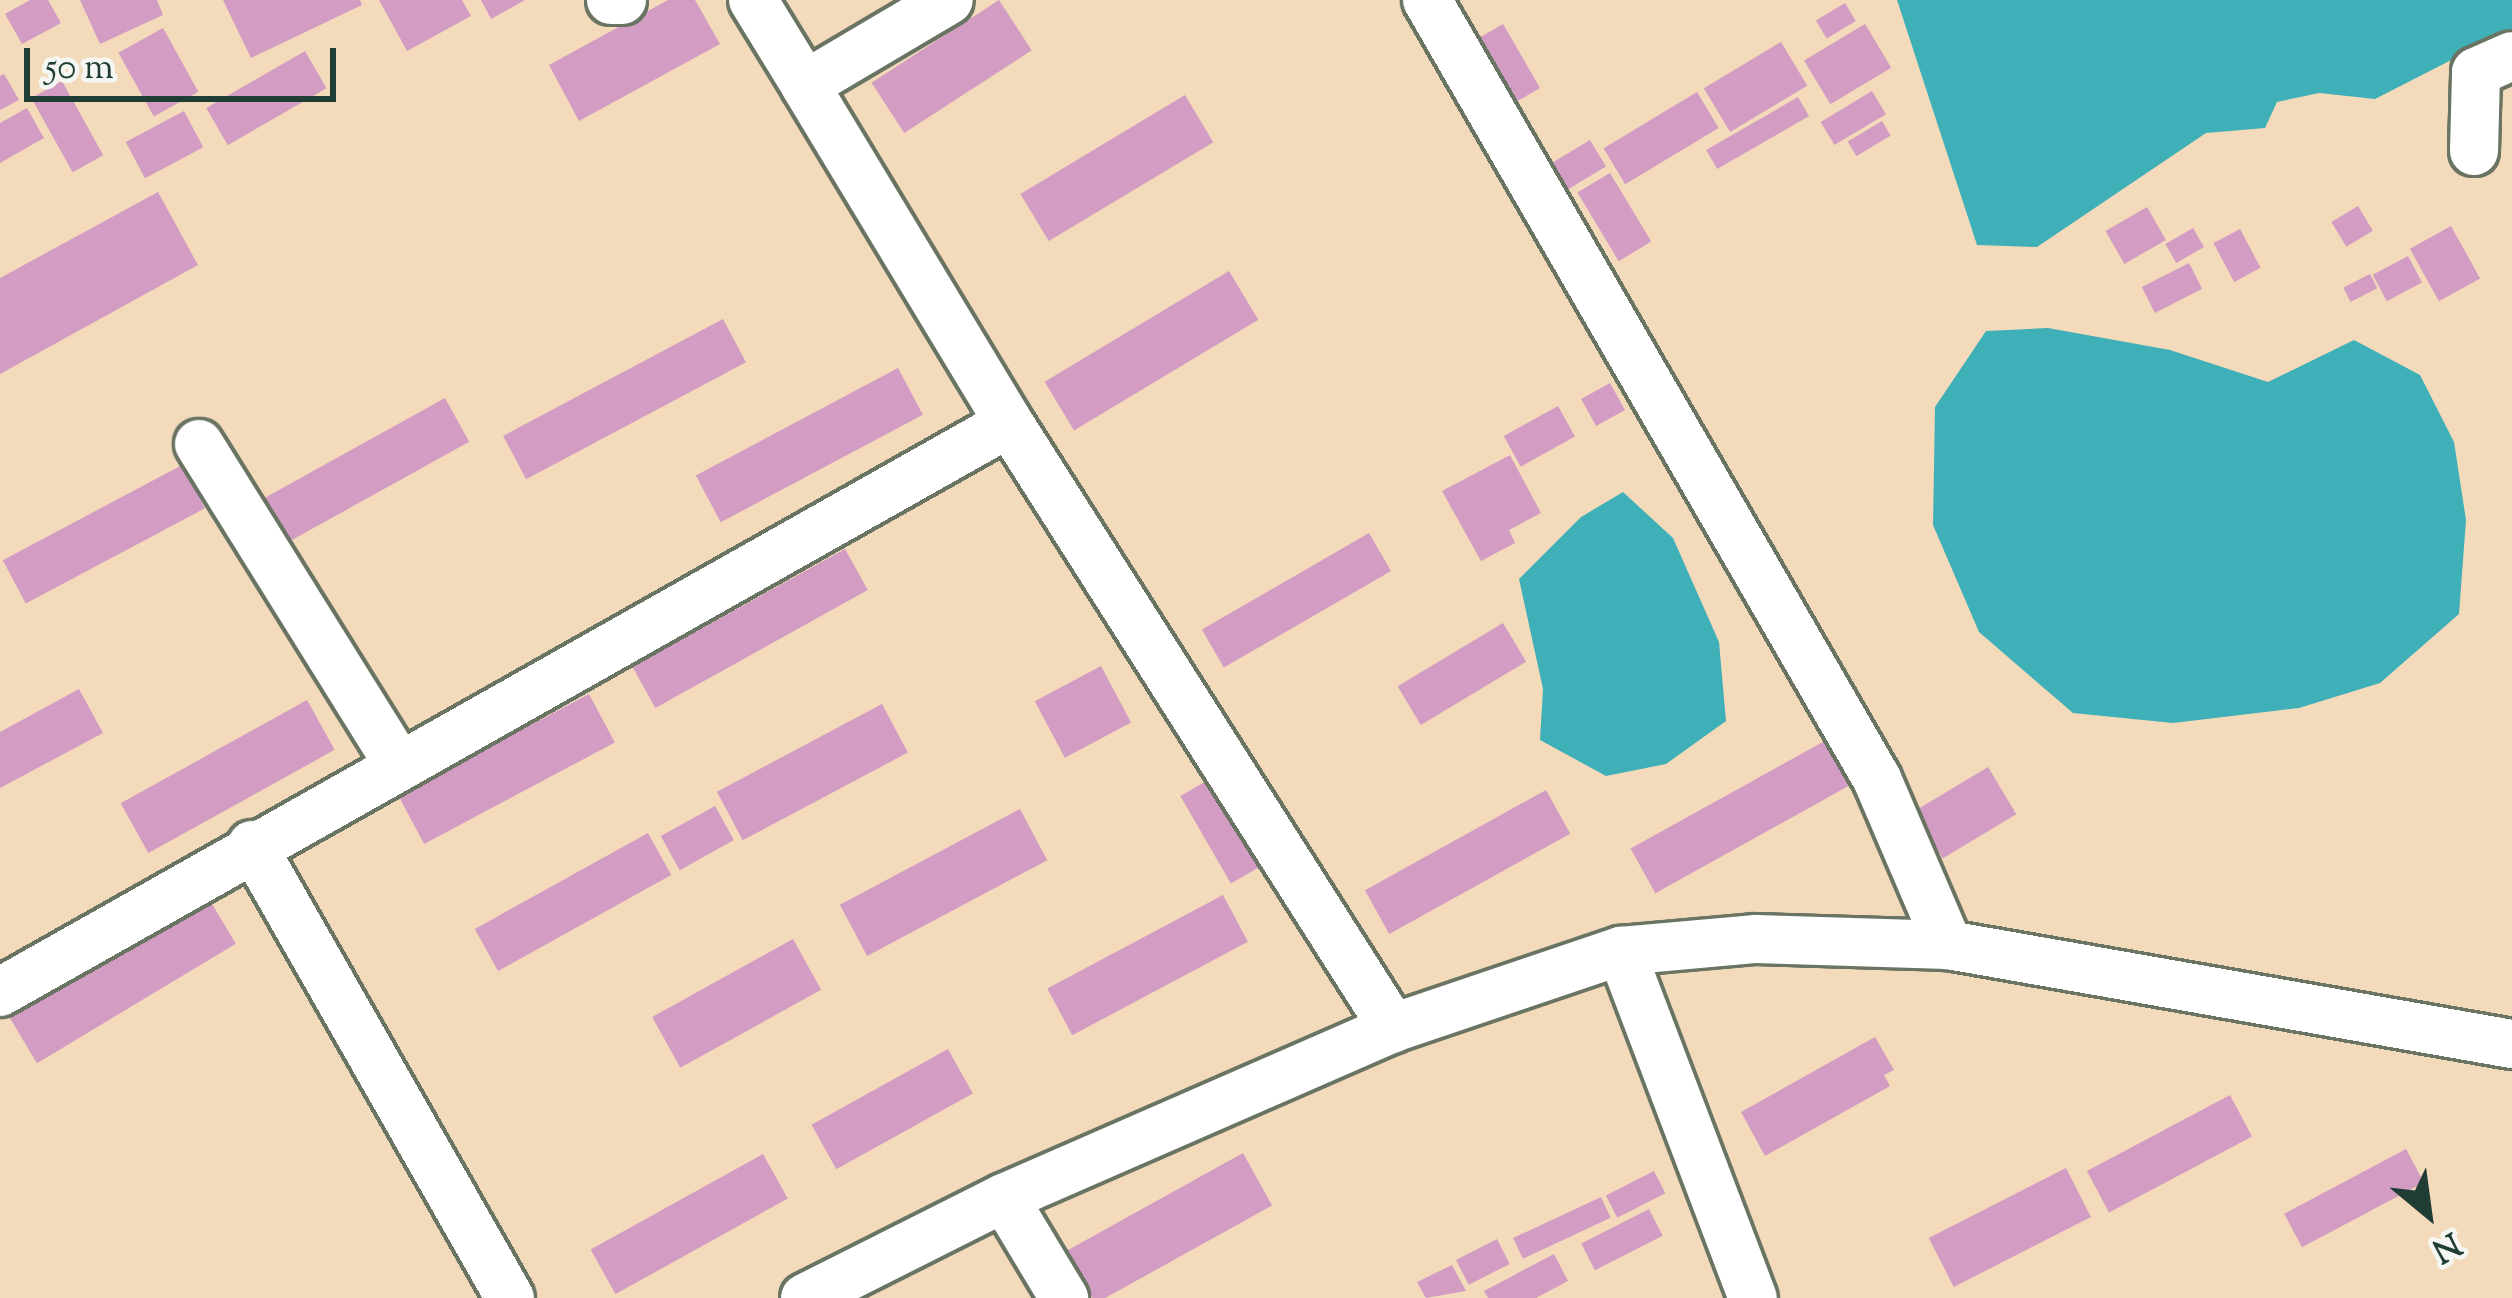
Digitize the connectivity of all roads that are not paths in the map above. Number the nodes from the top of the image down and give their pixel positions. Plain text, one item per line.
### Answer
1 (611, 0) edge
2 (622, 0) edge
3 (753, 0) edge
4 (949, 0) edge
5 (1427, 0) edge
6 (2512, 56) edge
7 (806, 85) junction
8 (2474, 151) dead end
9 (1009, 423) junction
10 (199, 444) dead end
11 (399, 765) junction
12 (252, 845) junction
13 (1948, 945) junction
14 (1621, 951) junction
15 (0, 992) edge
16 (1393, 1028) junction
17 (2512, 1044) edge
18 (1004, 1198) junction
19 (511, 1298) edge
20 (805, 1298) edge
21 (1064, 1298) edge
22 (1754, 1298) edge

1 - 2 street
3 - 7 street
4 - 7 street
5 - 13 street
6 - 8 street
7 - 9 street
9 - 11 street
9 - 16 street
10 - 11 street
11 - 12 street
12 - 15 street
12 - 19 street
13 - 14 street
13 - 17 street
14 - 16 street
14 - 22 street
16 - 18 street
18 - 20 street
18 - 21 street

